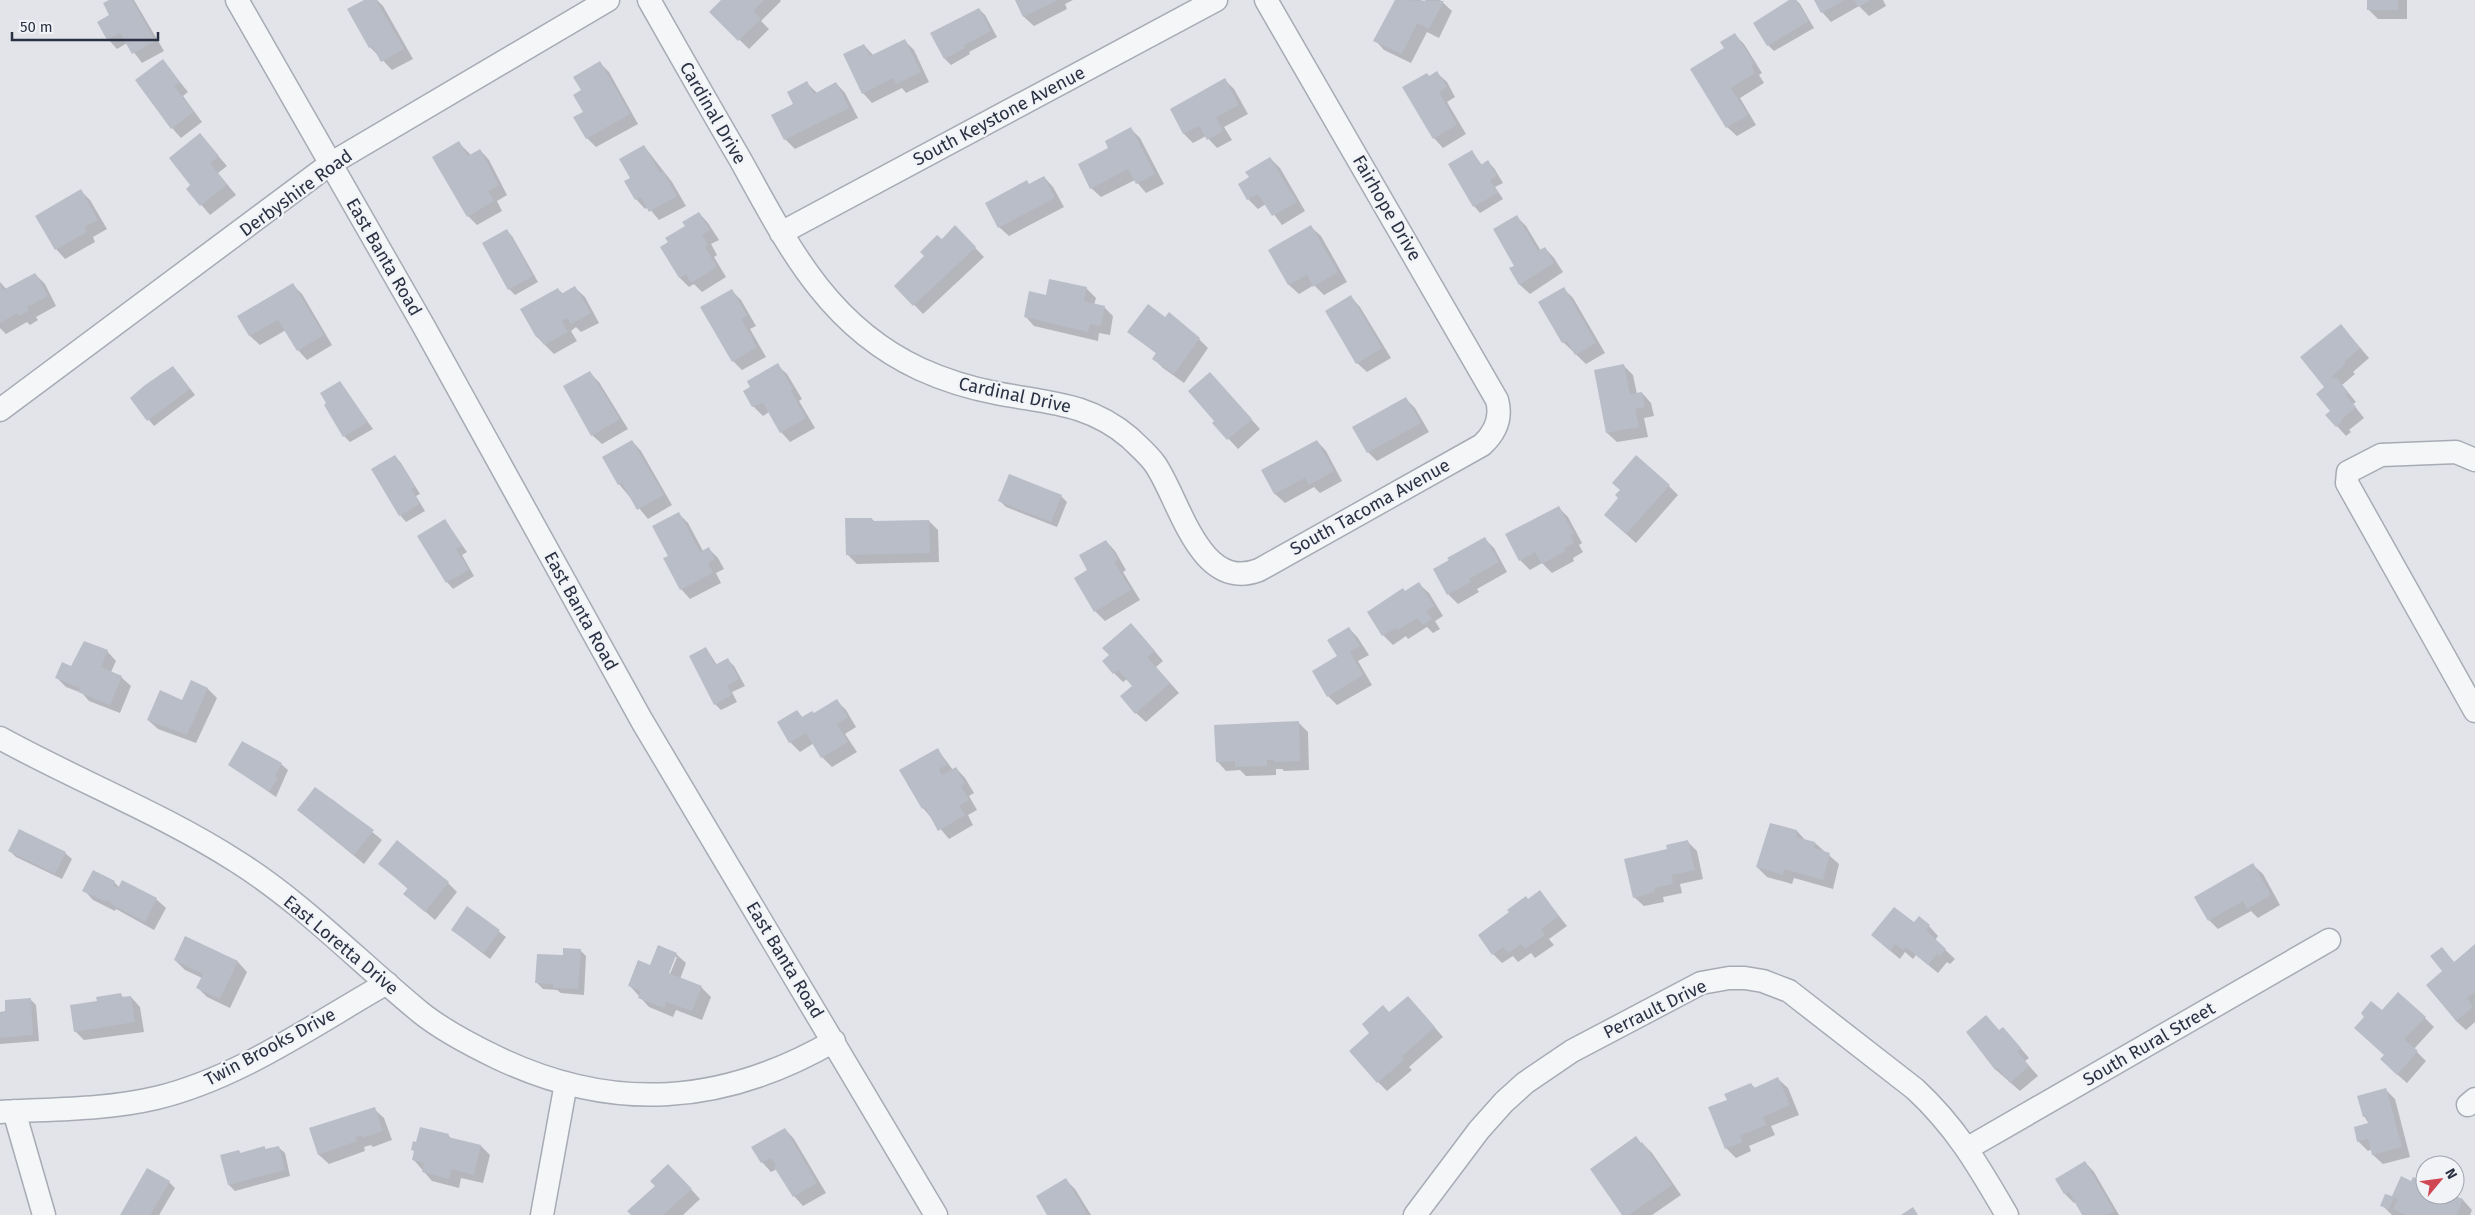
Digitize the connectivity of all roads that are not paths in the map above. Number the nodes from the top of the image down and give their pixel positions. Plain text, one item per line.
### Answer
1 (237, 0) edge
2 (608, 0) edge
3 (649, 0) edge
4 (1216, 0) edge
5 (1266, 0) edge
6 (330, 164) junction
7 (781, 233) junction
8 (0, 410) edge
9 (1498, 419) joint
10 (2475, 460) edge
11 (1228, 572) joint
12 (2475, 711) edge
13 (0, 738) edge
14 (2330, 940) dead end
15 (386, 983) junction
16 (834, 1041) junction
17 (566, 1083) junction
18 (7, 1112) edge
19 (1968, 1148) junction
20 (44, 1215) edge
21 (542, 1215) edge
22 (936, 1215) edge
23 (1415, 1215) edge
24 (2007, 1215) edge

1 - 6 street, East Banta Road
2 - 6 street, Derbyshire Road
3 - 7 street, Cardinal Drive
4 - 7 street, South Keystone Avenue
5 - 9 street, Fairhope Drive
6 - 8 street, Derbyshire Road
6 - 16 street, East Banta Road
7 - 11 street, Cardinal Drive
9 - 11 street, South Tacoma Avenue
10 - 12 street
13 - 15 street, East Loretta Drive
14 - 19 street, South Rural Street
15 - 17 street, East Loretta Drive
15 - 18 street, Twin Brooks Drive
16 - 17 street
16 - 22 street, East Banta Road
17 - 21 street
18 - 20 street
19 - 23 street, Perrault Drive
19 - 24 street

